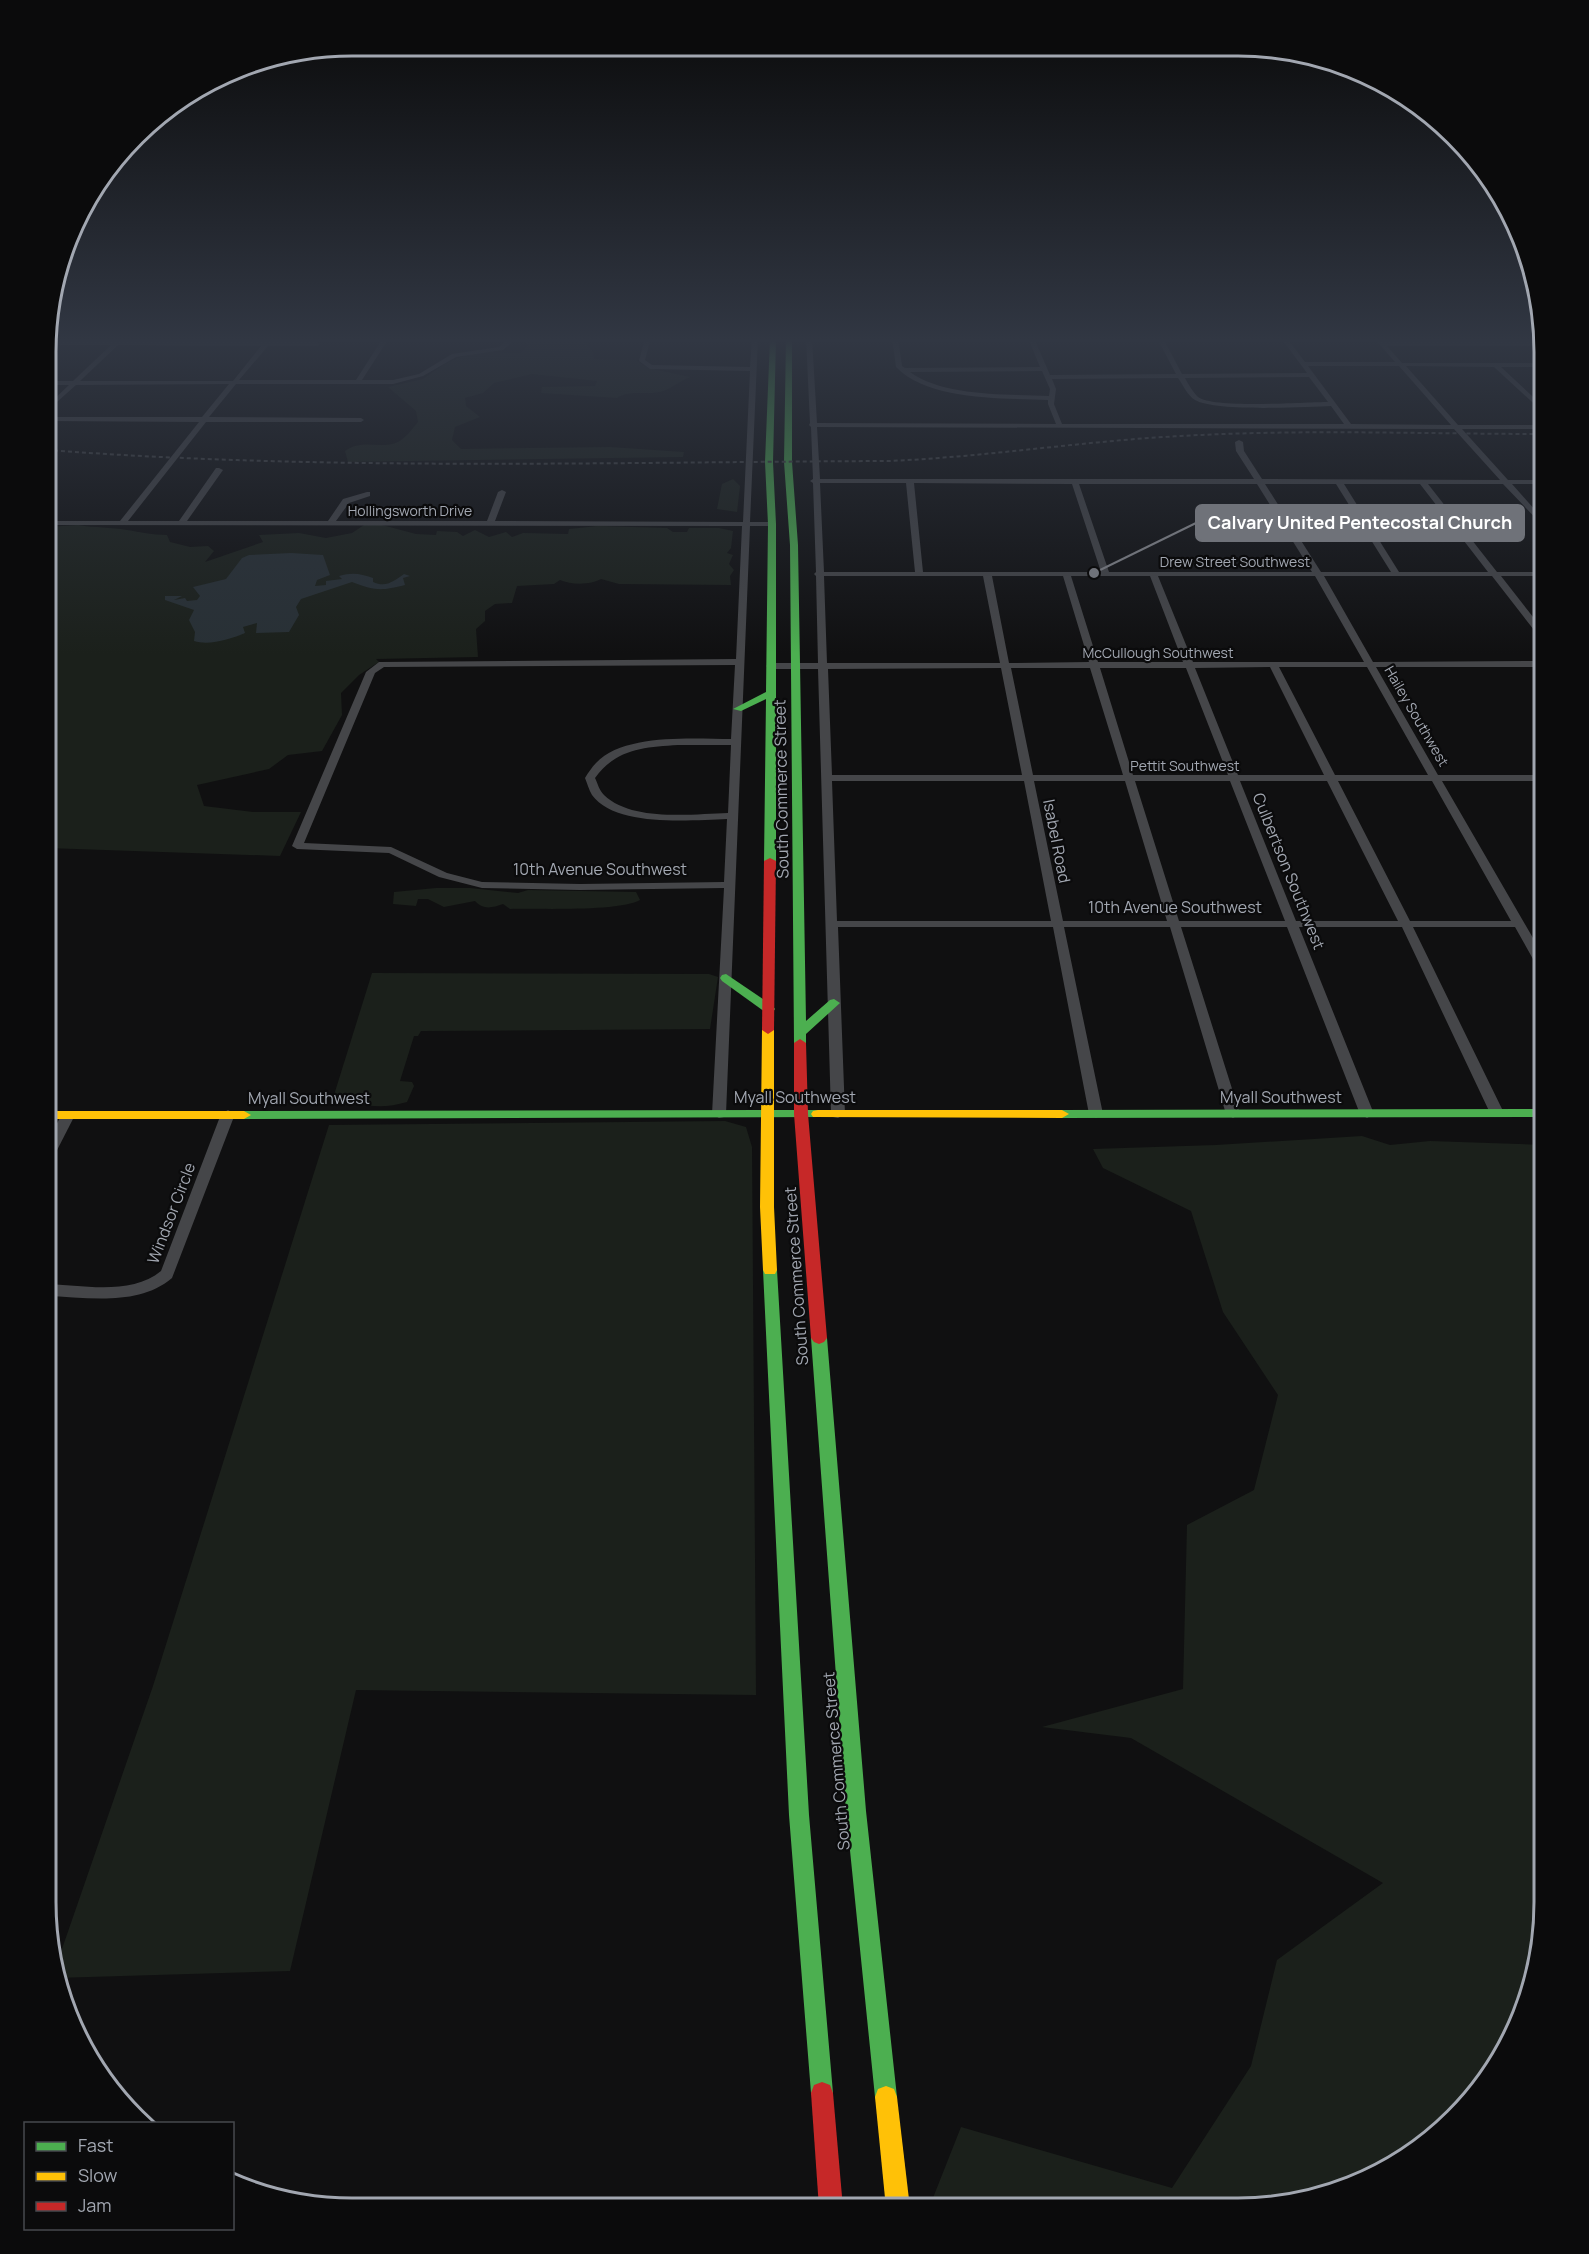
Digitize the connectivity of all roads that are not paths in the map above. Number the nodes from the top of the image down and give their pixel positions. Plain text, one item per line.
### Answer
1 (184, 443) edge
2 (750, 443) edge
3 (770, 443) edge
4 (788, 443) edge
5 (813, 443) edge
6 (1239, 443) edge
7 (1470, 443) edge
8 (219, 470) dead end
9 (814, 482) junction
10 (910, 482) junction
11 (1075, 482) junction
12 (1258, 482) junction
13 (1339, 482) junction
14 (1422, 482) junction
15 (1504, 482) junction
16 (1534, 482) edge
17 (502, 492) dead end
18 (367, 494) dead end
19 (1534, 514) edge
20 (56, 523) edge
21 (122, 523) junction
22 (331, 523) junction
23 (490, 523) junction
24 (181, 524) junction
25 (746, 524) junction
26 (772, 524) junction
27 (794, 545) junction
28 (818, 574) junction
29 (919, 574) junction
30 (987, 574) junction
31 (1066, 574) junction
32 (1106, 574) junction
33 (1153, 574) junction
34 (1318, 574) junction
35 (1397, 574) junction
36 (1495, 574) junction
37 (1534, 574) edge
38 (1534, 624) edge
39 (740, 662) junction
40 (1534, 664) edge
41 (1005, 665) junction
42 (1094, 665) junction
43 (1189, 665) junction
44 (1273, 665) junction
45 (1370, 665) junction
46 (771, 666) junction
47 (795, 666) junction
48 (821, 666) junction
49 (772, 693) junction
50 (738, 709) junction
51 (736, 742) junction
52 (825, 778) junction
53 (1028, 778) junction
54 (1129, 778) junction
55 (1234, 778) junction
56 (1331, 778) junction
57 (1435, 778) junction
58 (1534, 778) edge
59 (733, 816) junction
60 (730, 885) junction
61 (831, 924) junction
62 (1057, 924) junction
63 (1174, 924) junction
64 (1292, 924) junction
65 (1406, 924) junction
66 (1518, 924) junction
67 (1534, 951) edge
68 (726, 978) junction
69 (834, 1003) junction
70 (769, 1009) junction
71 (801, 1032) junction
72 (1497, 1113) junction
73 (1534, 1113) edge
74 (228, 1114) junction
75 (719, 1114) junction
76 (768, 1114) junction
77 (801, 1114) junction
78 (838, 1114) junction
79 (1096, 1114) junction
80 (1233, 1114) junction
81 (1367, 1114) junction
82 (56, 1115) edge
83 (68, 1115) junction
84 (56, 1138) edge
85 (56, 1290) edge
86 (830, 2198) edge
87 (897, 2198) edge

1 - 21 street
2 - 25 street
3 - 26 main road, South Commerce Street
4 - 27 main road, South Commerce Street
5 - 9 street
6 - 12 street, Hailey Southwest
7 - 15 street
8 - 24 street
9 - 10 street
9 - 28 street
10 - 11 street
10 - 29 street
11 - 12 street
11 - 32 street
12 - 13 street
12 - 34 street, Hailey Southwest
13 - 14 street
13 - 35 street
14 - 15 street
14 - 36 street
15 - 16 street
15 - 19 street
17 - 23 street
18 - 22 street
20 - 21 street, Hollingsworth Drive
21 - 24 street, Hollingsworth Drive
22 - 23 street, Hollingsworth Drive
22 - 24 street, Hollingsworth Drive
23 - 25 street, Hollingsworth Drive
25 - 26 street, Hollingsworth Drive
25 - 39 street
26 - 27 main road
26 - 46 main road, South Commerce Street
27 - 47 main road, South Commerce Street
28 - 29 street, Drew Street Southwest
28 - 48 street
29 - 30 street, Drew Street Southwest
30 - 31 street, Drew Street Southwest
30 - 41 street, Isabel Road
31 - 32 street, Drew Street Southwest
31 - 42 street
32 - 33 street, Drew Street Southwest
33 - 34 street, Drew Street Southwest
33 - 43 street, Culbertson Southwest
34 - 35 street, Drew Street Southwest
34 - 45 street, Hailey Southwest
35 - 36 street, Drew Street Southwest
36 - 37 street, Drew Street Southwest
36 - 38 street
39 - 50 street
39 - 60 street, 10th Avenue Southwest
40 - 45 street, McCullough Southwest
41 - 42 street, McCullough Southwest
41 - 48 street, McCullough Southwest
41 - 53 street, Isabel Road
42 - 43 street, McCullough Southwest
42 - 54 street
43 - 44 street, McCullough Southwest
43 - 55 street, Culbertson Southwest
44 - 45 street, McCullough Southwest
44 - 56 street
45 - 57 street, Hailey Southwest
46 - 47 street, McCullough Southwest
46 - 49 main road, South Commerce Street
47 - 48 street, McCullough Southwest
47 - 71 main road, South Commerce Street
48 - 52 street
49 - 50 main road
49 - 70 main road, South Commerce Street
50 - 51 street
51 - 59 street
51 - 59 street
52 - 53 street, Pettit Southwest
52 - 61 street
53 - 54 street, Pettit Southwest
53 - 62 street, Isabel Road
54 - 55 street, Pettit Southwest
54 - 63 street
55 - 56 street, Pettit Southwest
55 - 64 street, Culbertson Southwest
56 - 57 street, Pettit Southwest
56 - 65 street
57 - 58 street, Pettit Southwest
57 - 66 street, Hailey Southwest
59 - 60 street
60 - 68 street
61 - 62 street, 10th Avenue Southwest
61 - 69 street
62 - 63 street, 10th Avenue Southwest
62 - 79 street, Isabel Road
63 - 64 street, 10th Avenue Southwest
63 - 80 street
64 - 65 street, 10th Avenue Southwest
64 - 81 street, Culbertson Southwest
65 - 66 street, 10th Avenue Southwest
65 - 72 street
66 - 67 street, Hailey Southwest
68 - 70 main road
68 - 75 street
69 - 71 main road
69 - 78 street
70 - 76 main road, South Commerce Street
71 - 77 main road, South Commerce Street
72 - 73 main road, Myall Southwest
72 - 81 main road, Myall Southwest
74 - 75 main road, Myall Southwest
74 - 83 main road, Myall Southwest
74 - 85 street, Windsor Circle
75 - 76 main road, Myall Southwest
76 - 77 main road, Myall Southwest
76 - 86 main road, South Commerce Street
77 - 78 main road, Myall Southwest
77 - 87 main road, South Commerce Street
78 - 79 main road, Myall Southwest
79 - 80 main road, Myall Southwest
80 - 81 main road, Myall Southwest
82 - 83 main road, Myall Southwest
83 - 84 street

